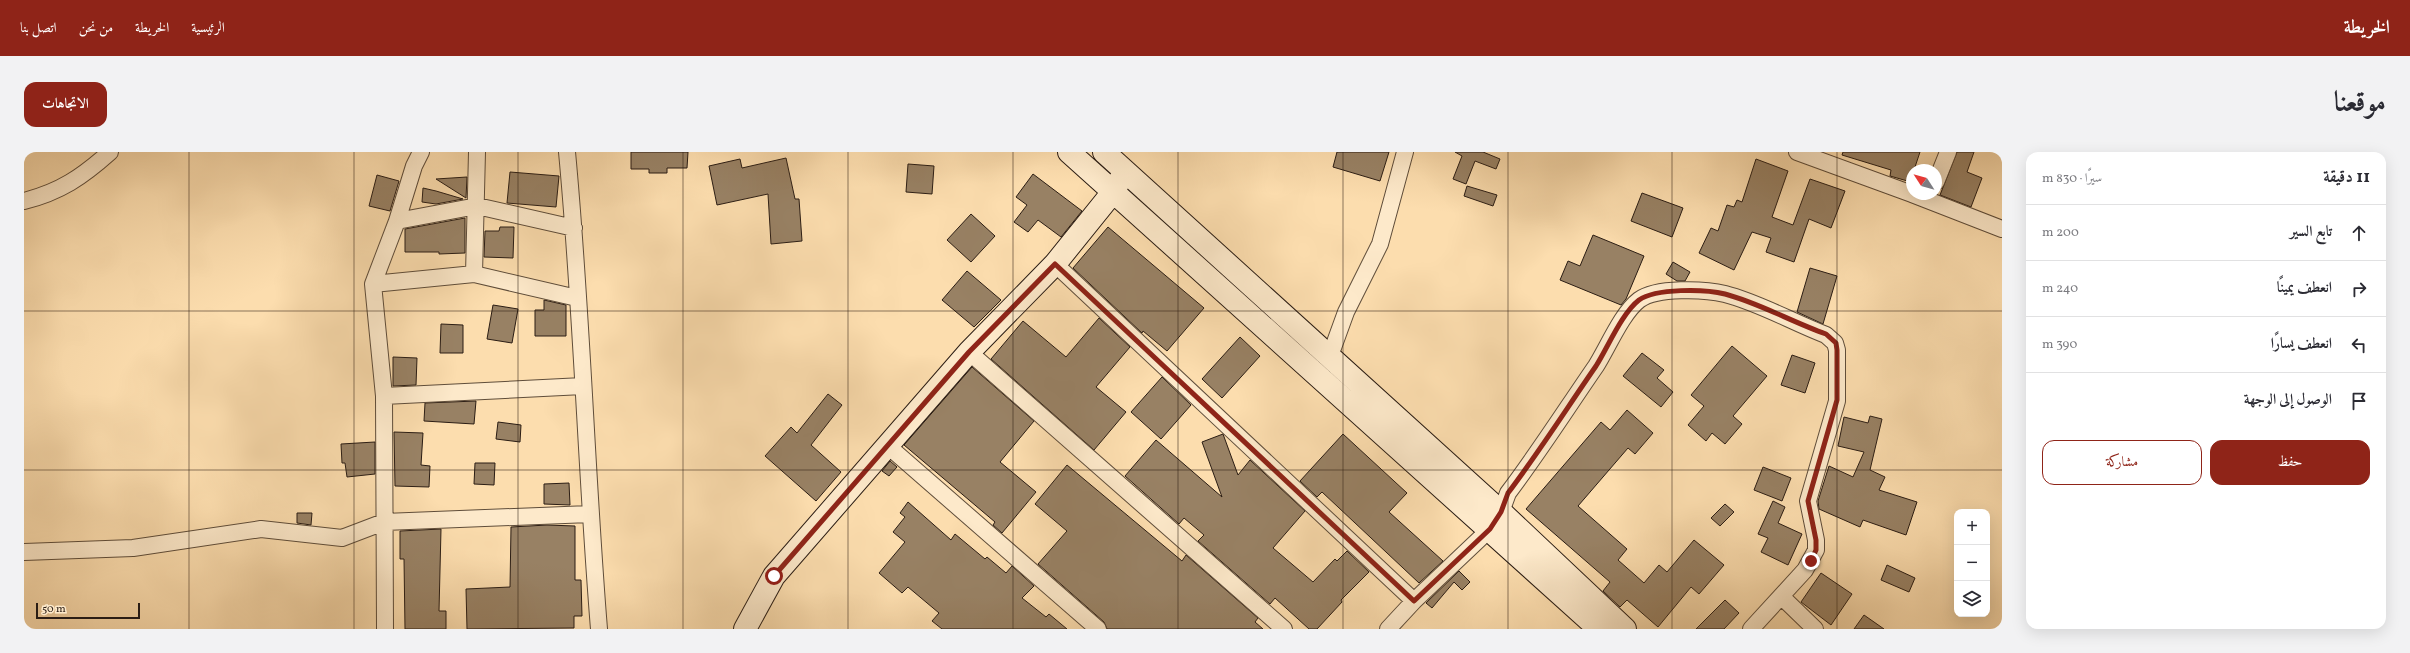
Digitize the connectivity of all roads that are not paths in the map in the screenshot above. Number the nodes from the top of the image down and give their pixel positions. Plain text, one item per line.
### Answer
1 (110, 152) edge
2 (421, 152) edge
3 (477, 152) edge
4 (567, 152) edge
5 (1069, 152) edge
6 (1104, 152) edge
7 (1405, 152) edge
8 (1797, 152) edge
9 (1948, 152) edge
10 (1942, 167) edge
11 (1126, 170) junction
12 (1113, 192) junction
13 (1906, 192) edge
14 (1937, 200) edge
15 (24, 202) edge
16 (477, 206) junction
17 (397, 220) junction
18 (574, 228) junction
19 (2002, 229) edge
20 (1055, 264) junction
21 (474, 274) junction
22 (373, 284) junction
23 (577, 298) junction
24 (969, 352) junction
25 (1330, 356) junction
26 (1318, 376) junction
27 (583, 386) junction
28 (384, 396) junction
29 (888, 446) junction
30 (590, 514) junction
31 (1495, 521) junction
32 (384, 522) junction
33 (24, 552) edge
34 (1782, 597) junction
35 (1414, 601) junction
36 (385, 629) edge
37 (599, 629) edge
38 (746, 629) edge
39 (1098, 629) edge
40 (1284, 629) edge
41 (1388, 629) edge
42 (1599, 629) edge
43 (1625, 629) edge
44 (1751, 629) edge
45 (1816, 629) edge

1 - 15 street
2 - 17 street
3 - 16 street
4 - 18 street
5 - 12 main road
6 - 11 main road
7 - 25 street
8 - 13 street
9 - 10 street
11 - 12 main road
11 - 25 main road
12 - 20 main road
12 - 26 main road
14 - 19 street
16 - 17 street
16 - 18 street
16 - 21 street
17 - 22 street
18 - 23 street
20 - 24 main road
20 - 35 street
21 - 22 street
21 - 23 street
22 - 28 street
23 - 27 street
24 - 29 main road
24 - 40 street
25 - 26 main road
25 - 31 main road
26 - 31 main road
27 - 28 street
27 - 30 street
28 - 32 street
29 - 38 main road
29 - 39 street
30 - 32 street
30 - 37 street
31 - 34 street
31 - 35 street
31 - 42 main road
31 - 43 main road
32 - 33 street
32 - 36 street
34 - 44 street
34 - 45 street
35 - 41 street

